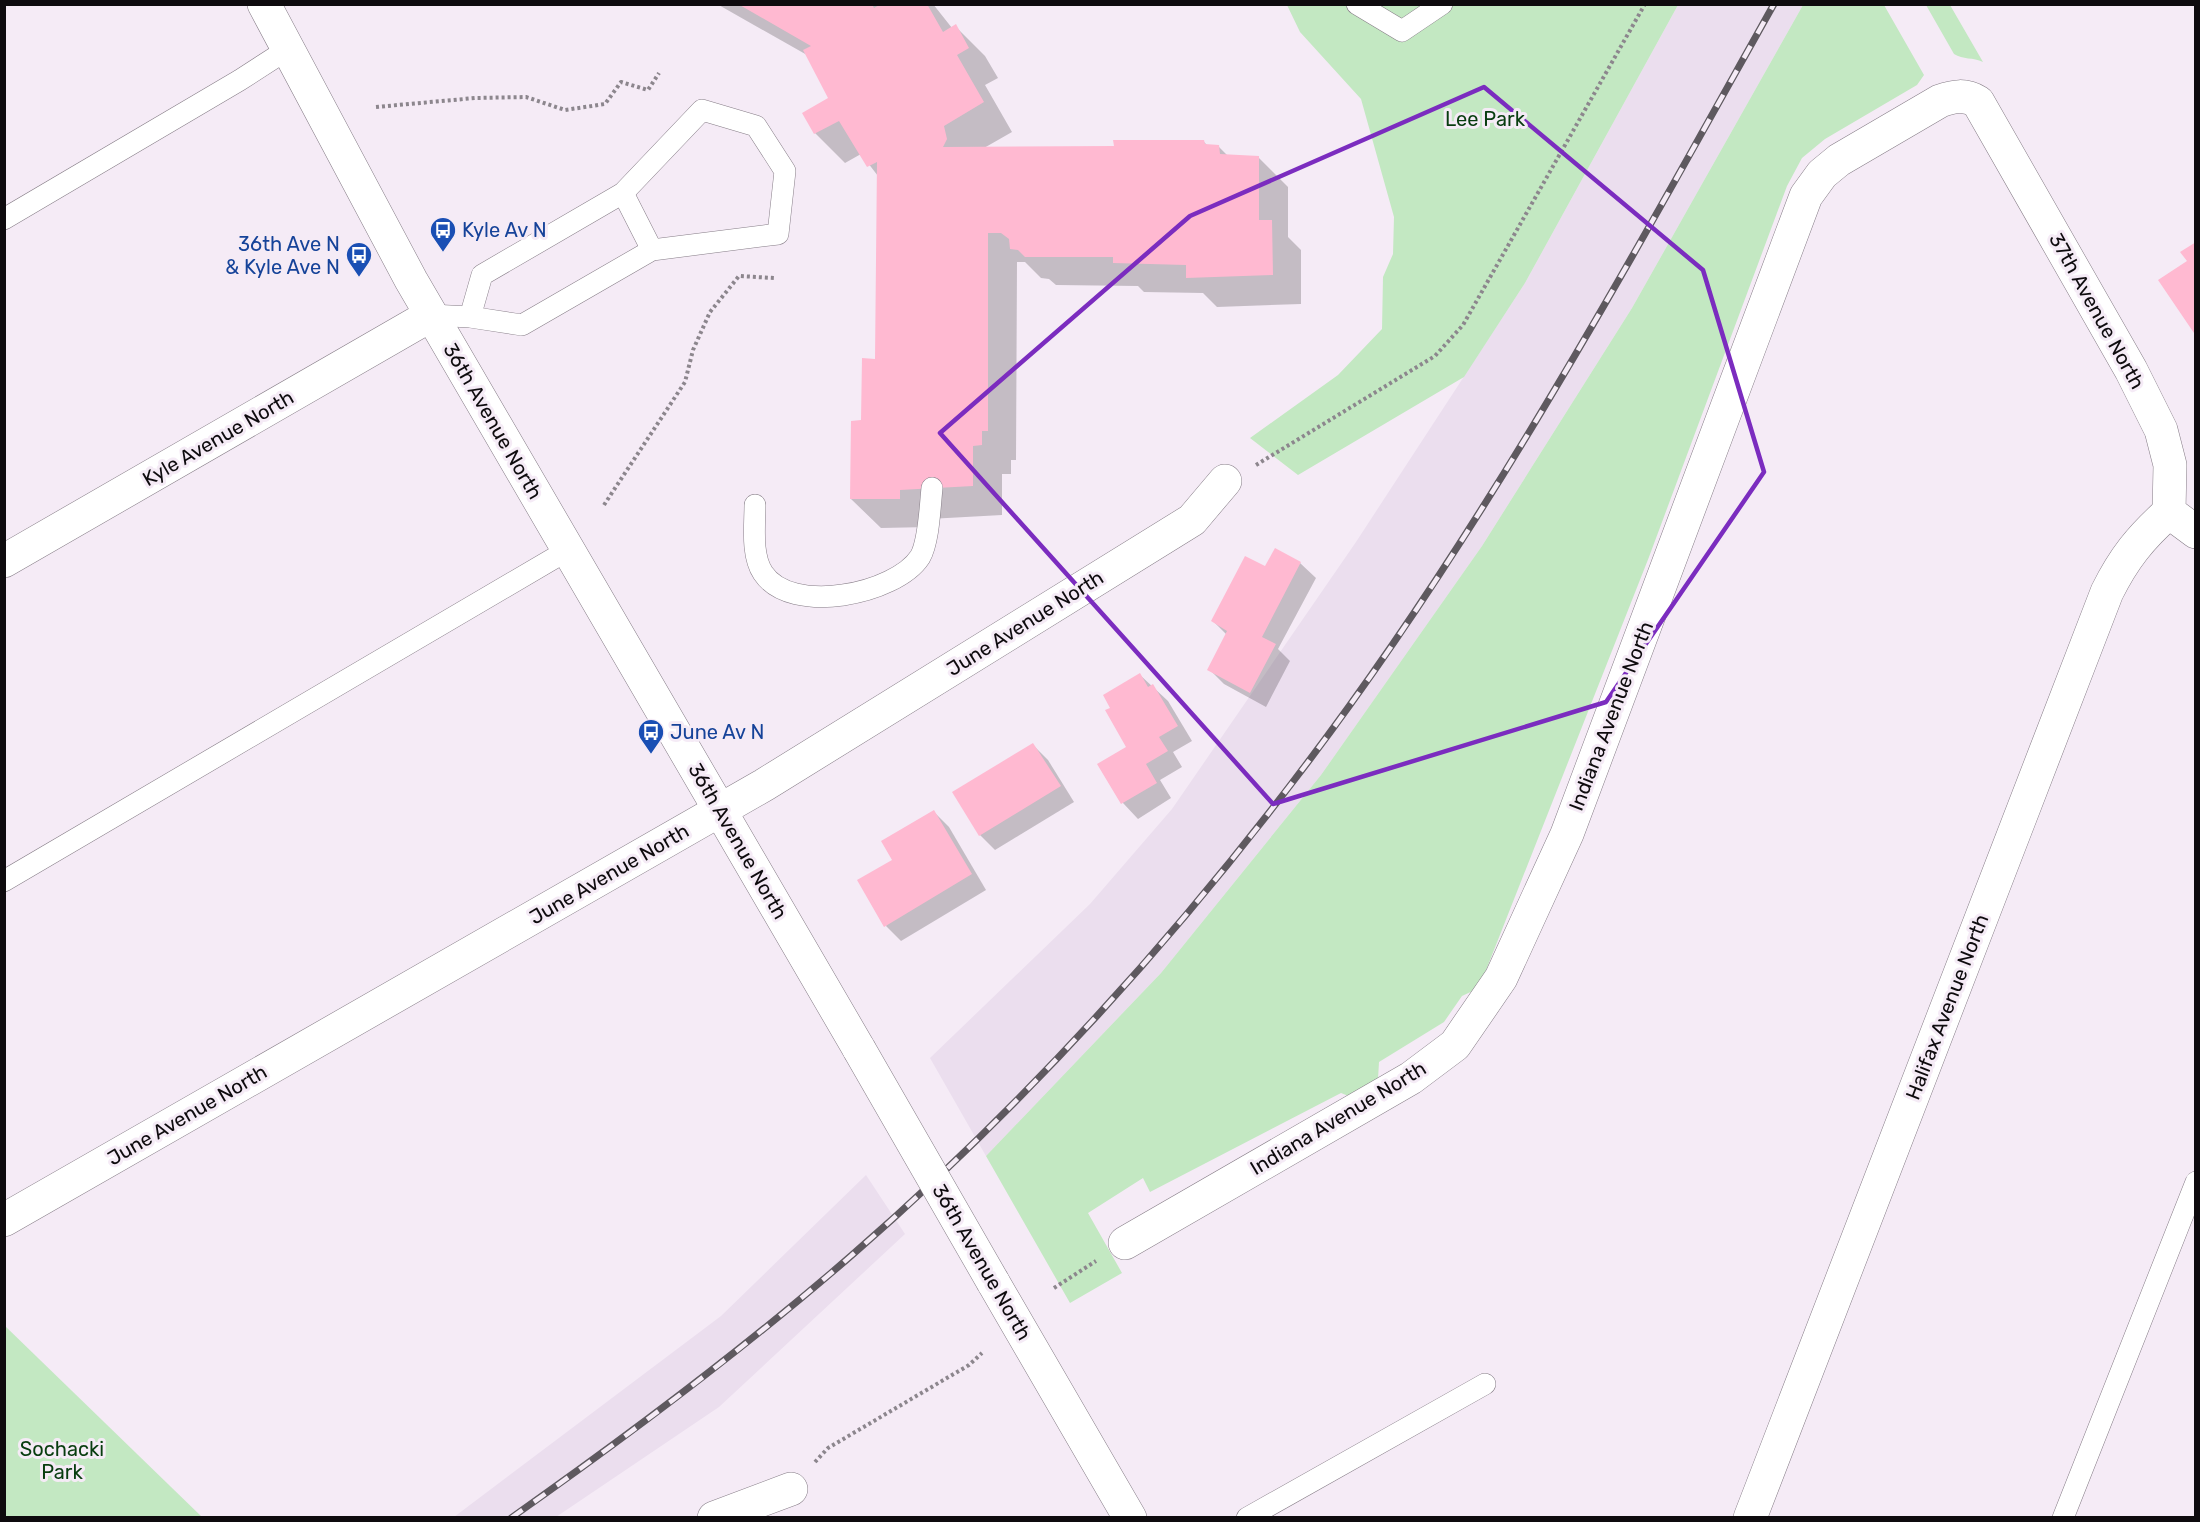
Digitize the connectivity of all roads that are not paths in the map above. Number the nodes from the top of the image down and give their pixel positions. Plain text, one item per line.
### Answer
1 (264, 4) edge
2 (1357, 4) edge
3 (1442, 4) edge
4 (288, 49) junction
5 (1969, 97) joint
6 (622, 193) junction
7 (4, 219) edge
8 (652, 250) junction
9 (431, 315) junction
10 (470, 317) junction
11 (1225, 481) road end
12 (932, 489) dead end
13 (755, 505) dead end
14 (2169, 512) junction
15 (2196, 532) edge
16 (568, 550) junction
17 (4, 561) edge
18 (720, 810) junction
19 (4, 880) edge
20 (2196, 1182) edge
21 (4, 1220) edge
22 (1125, 1243) road end
23 (1485, 1384) dead end
24 (791, 1489) road end
25 (714, 1518) edge
26 (1130, 1518) edge
27 (1247, 1518) edge
28 (1750, 1518) edge
29 (2063, 1518) edge

1 - 4 street, 36th Avenue North
2 - 3 lane
4 - 7 lane
4 - 9 street, 36th Avenue North
5 - 14 street, 37th Avenue North
5 - 22 street, Indiana Avenue North
6 - 8 lane
6 - 8 lane
6 - 10 lane
8 - 10 lane
9 - 10 lane
9 - 16 street, 36th Avenue North
9 - 17 street, Kyle Avenue North
11 - 18 street, June Avenue North
12 - 13 lane
14 - 15 street
14 - 28 street, Halifax Avenue North
16 - 18 street, 36th Avenue North
16 - 19 lane
18 - 21 street, June Avenue North
18 - 26 street, 36th Avenue North, bridge
20 - 29 lane
23 - 27 lane
24 - 25 street

